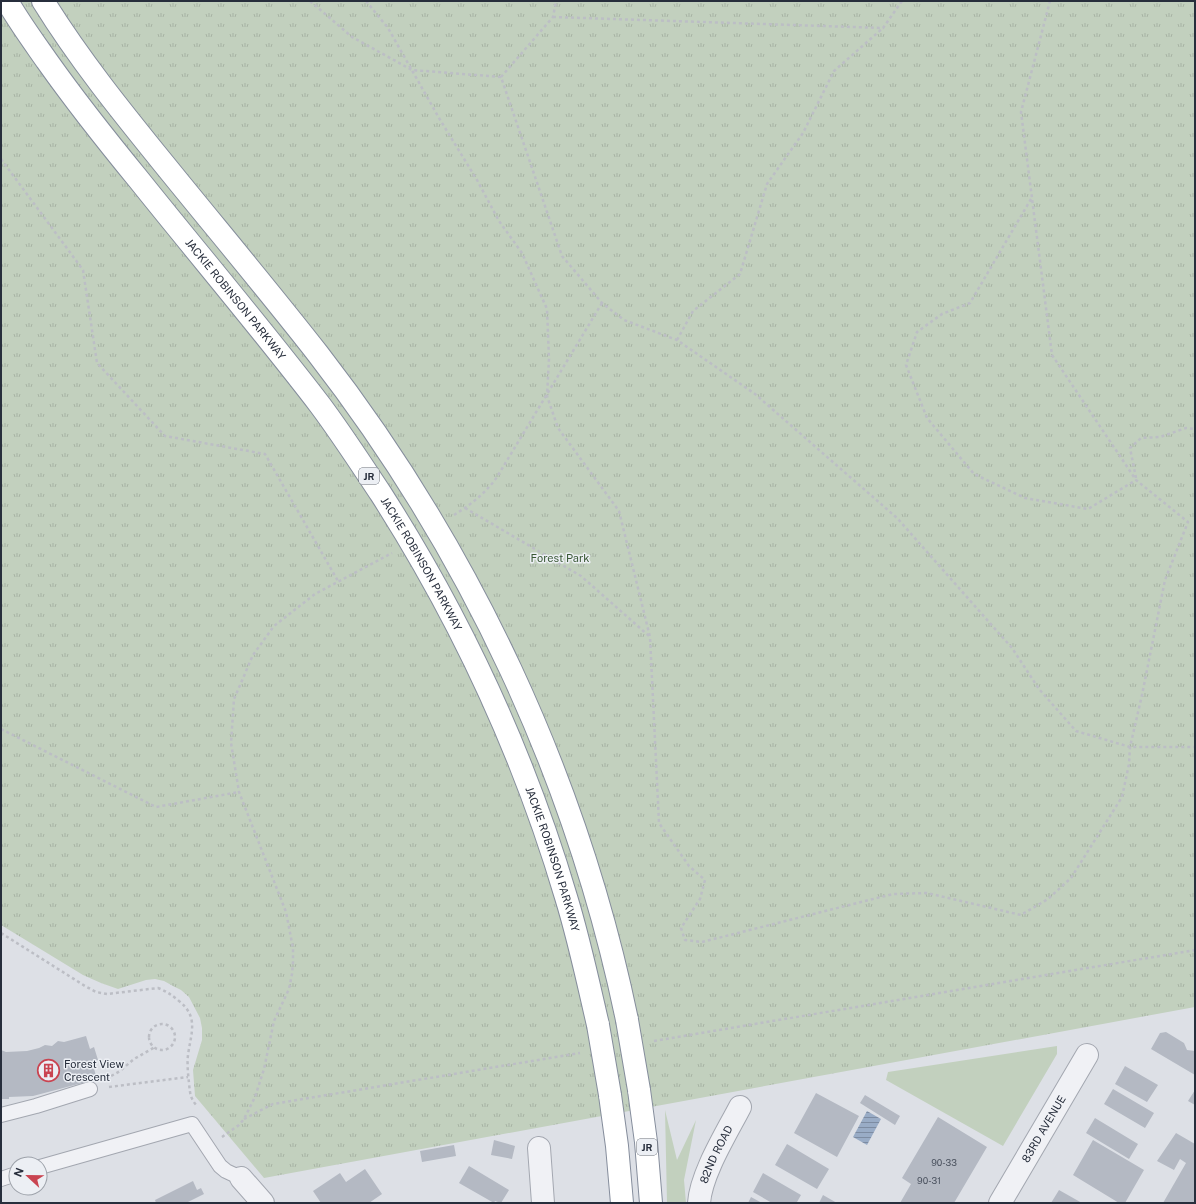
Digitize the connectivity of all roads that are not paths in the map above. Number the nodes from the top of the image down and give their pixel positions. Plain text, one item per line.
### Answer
1 (7, 1) edge
2 (43, 1) edge
3 (1087, 1054) dead end
4 (90, 1089) road end
5 (740, 1107) dead end
6 (1, 1115) edge
7 (539, 1148) dead end
8 (48, 1166) edge
9 (241, 1178) joint
10 (263, 1203) edge
11 (543, 1203) edge
12 (622, 1203) edge
13 (652, 1203) edge
14 (699, 1203) edge
15 (1000, 1203) edge

1 - 12 highway, JACKIE ROBINSON PARKWAY / JR, bridge
2 - 13 highway, JR, bridge
3 - 15 street, 83RD AVENUE
4 - 6 lane
5 - 14 street, 82ND ROAD
7 - 11 street
8 - 9 lane
9 - 10 street

